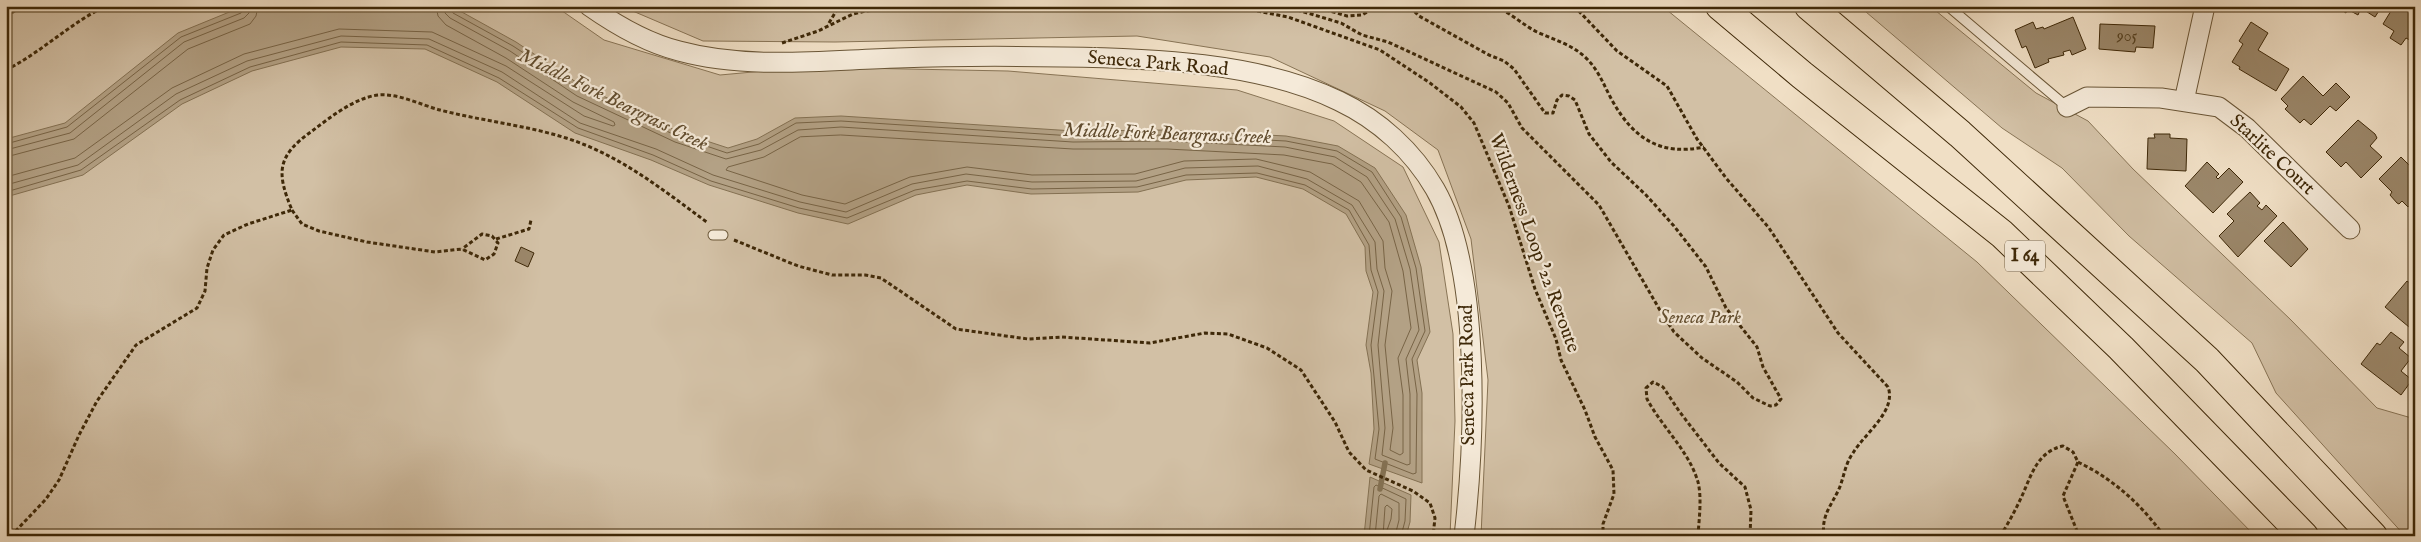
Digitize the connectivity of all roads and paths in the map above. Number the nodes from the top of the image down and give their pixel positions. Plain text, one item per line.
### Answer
1 (23, 6) edge
2 (106, 6) edge
3 (589, 6) edge
4 (839, 6) edge
5 (925, 6) edge
6 (1212, 6) edge
7 (1313, 6) edge
8 (1368, 6) edge
9 (1409, 6) edge
10 (1495, 6) edge
11 (1574, 6) edge
12 (1720, 6) edge
13 (1810, 6) edge
14 (1948, 6) edge
15 (2205, 6) edge
16 (1295, 8) edge
17 (6, 16) edge
18 (829, 24) junction
19 (779, 44) dead end
20 (6, 70) edge
21 (2184, 101) junction
22 (2067, 107) joint
23 (1704, 147) junction
24 (292, 210) junction
25 (531, 220) dead end
26 (2350, 229) dead end
27 (496, 239) junction
28 (462, 249) junction
29 (2078, 462) junction
30 (11, 536) edge
31 (1433, 536) edge
32 (1464, 536) edge
33 (1603, 536) edge
34 (1698, 536) edge
35 (1750, 536) edge
36 (1824, 536) edge
37 (2000, 536) edge
38 (2079, 536) edge
39 (2164, 536) edge
40 (2304, 536) edge
41 (2373, 536) edge

1 - 17 path
2 - 20 path
3 - 32 street, Seneca Park Road
4 - 18 path
5 - 18 path
6 - 33 path, Wilderness Loop '22 Reroute
7 - 8 path
9 - 16 path
10 - 23 path
11 - 23 path
12 - 40 highway, I 64
13 - 41 highway, I 64
14 - 22 lane
15 - 21 street
18 - 19 path
21 - 22 street, Starlite Court
21 - 26 street, Starlite Court
23 - 36 path
24 - 28 path
24 - 30 path
24 - 31 path
25 - 27 path
27 - 28 path
27 - 28 path
29 - 37 path
29 - 38 path
29 - 39 path
34 - 35 path

